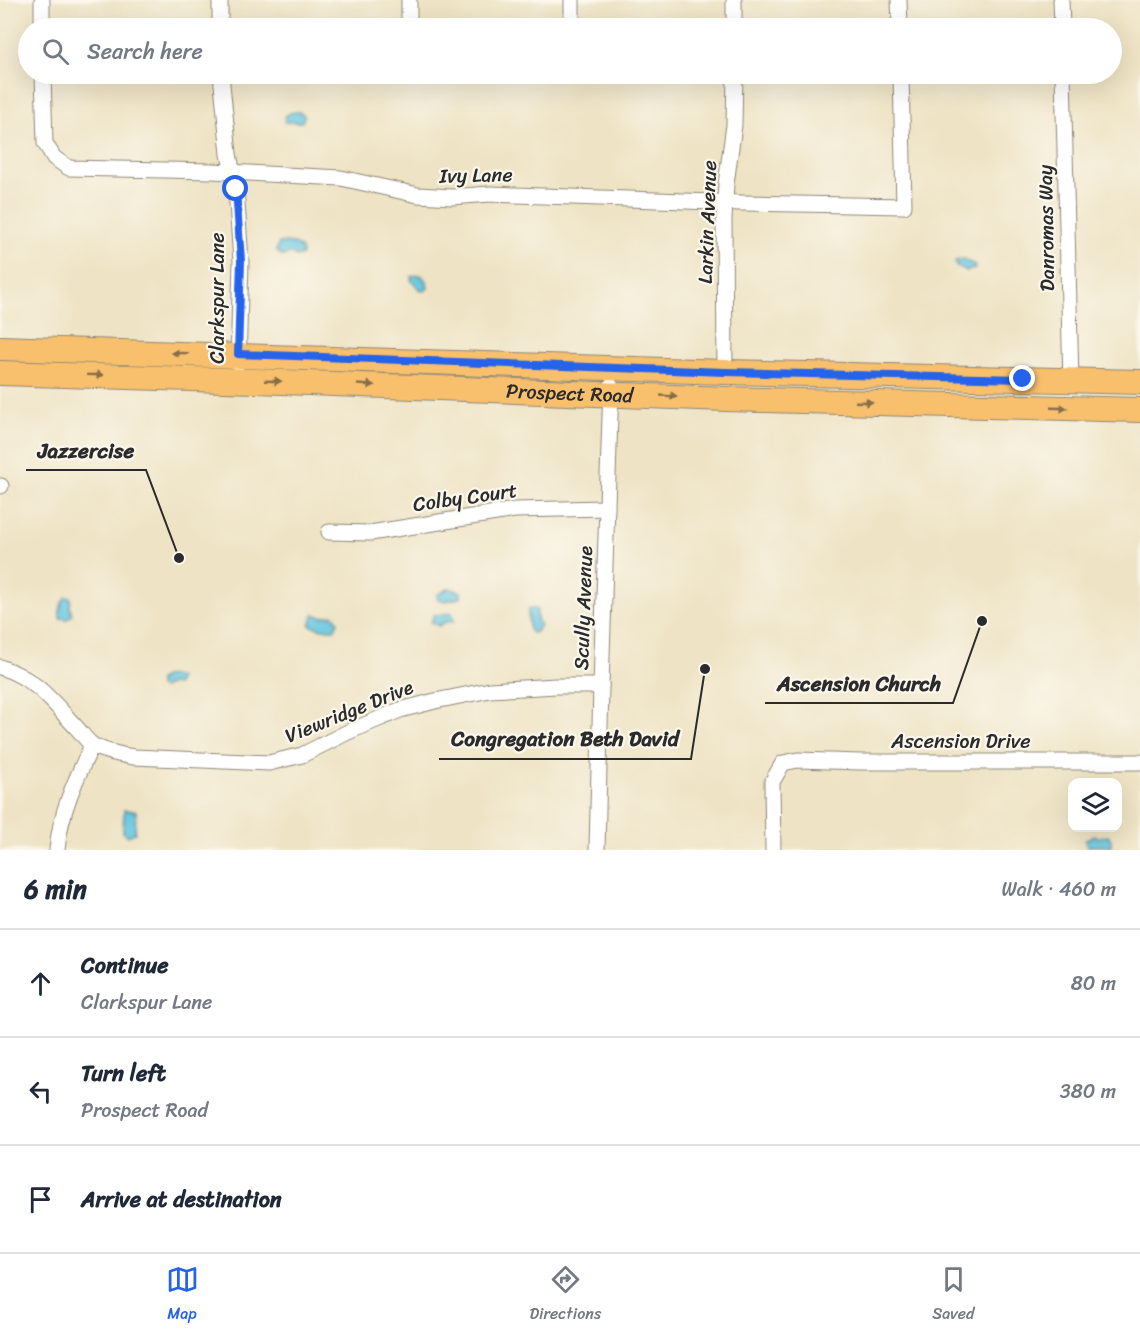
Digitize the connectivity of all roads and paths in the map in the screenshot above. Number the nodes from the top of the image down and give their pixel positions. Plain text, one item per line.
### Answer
1 (42, 0) edge
2 (220, 0) edge
3 (409, 0) edge
4 (572, 0) edge
5 (734, 0) edge
6 (899, 0) edge
7 (1061, 0) edge
8 (42, 18) edge
9 (220, 18) edge
10 (410, 18) edge
11 (572, 18) edge
12 (734, 18) edge
13 (900, 18) edge
14 (1062, 18) edge
15 (43, 84) edge
16 (222, 84) edge
17 (735, 84) edge
18 (901, 84) edge
19 (1063, 84) edge
20 (233, 172) junction
21 (725, 202) junction
22 (0, 348) edge
23 (238, 354) junction
24 (611, 368) junction
25 (725, 372) junction
26 (0, 373) edge
27 (238, 380) junction
28 (1071, 381) junction
29 (1140, 382) edge
30 (610, 394) junction
31 (1140, 410) edge
32 (607, 508) junction
33 (329, 532) dead end
34 (0, 667) edge
35 (601, 686) junction
36 (92, 745) junction
37 (1140, 762) edge
38 (57, 850) edge
39 (597, 850) edge
40 (772, 850) edge

1 - 8 street
2 - 9 street
3 - 10 street
4 - 11 street
5 - 12 street
6 - 13 street
7 - 14 street
15 - 20 street, Ivy Lane
16 - 20 street, Clarkspur Lane
17 - 21 street, Larkin Avenue
18 - 21 street, Ivy Lane
19 - 28 street, Danromas Way
20 - 21 street, Ivy Lane
20 - 23 street, Clarkspur Lane
21 - 25 street, Larkin Avenue
23 -> 22 main road, Prospect Road
23 - 24 main road, Prospect Road
23 - 27 street, Clarkspur Lane
24 - 25 main road, Prospect Road
24 - 30 street, Scully Avenue
25 - 28 main road, Prospect Road
26 -> 27 main road, Prospect Road
27 -> 30 main road, Prospect Road
28 - 29 main road, Prospect Road
30 -> 31 main road, Prospect Road
30 - 32 street, Scully Avenue
32 - 33 street, Colby Court
32 - 35 street, Scully Avenue
34 - 36 street, Viewridge Drive
35 - 36 street, Viewridge Drive
35 - 39 street, Scully Avenue
36 - 38 street
37 - 40 street, Ascension Drive

